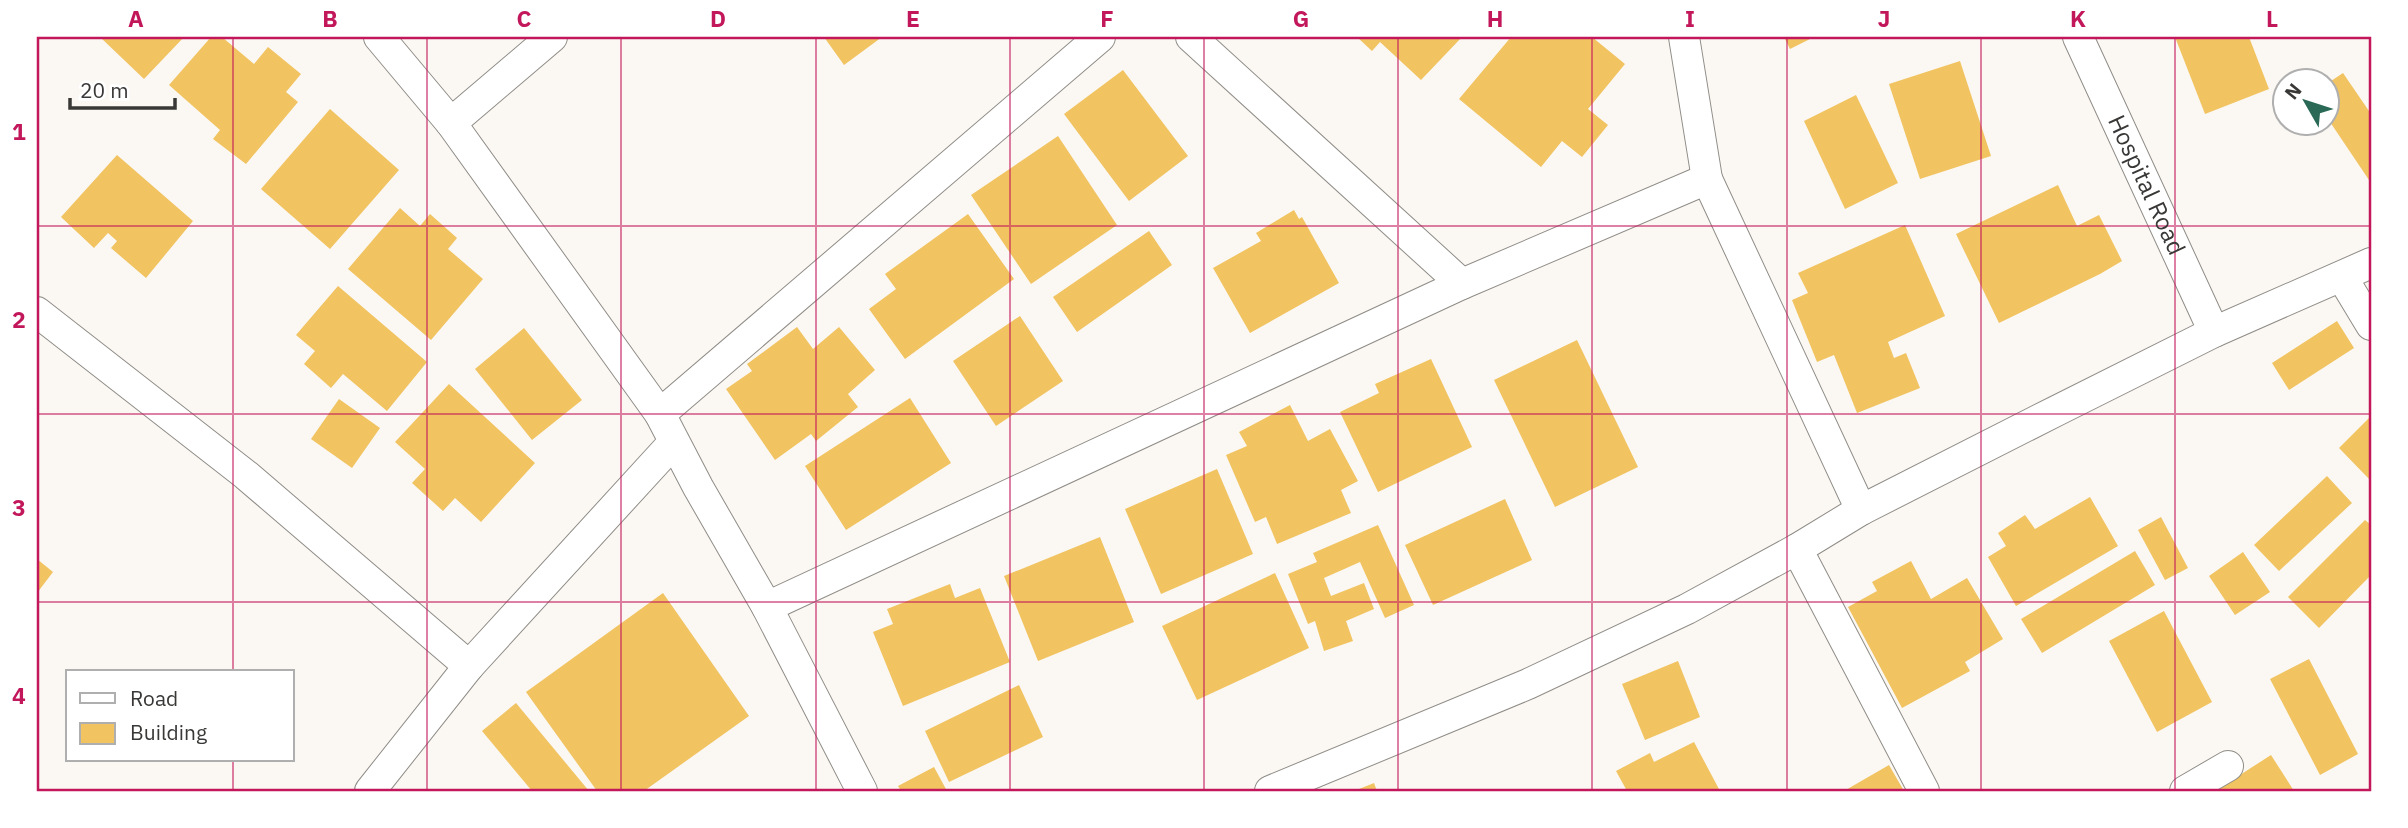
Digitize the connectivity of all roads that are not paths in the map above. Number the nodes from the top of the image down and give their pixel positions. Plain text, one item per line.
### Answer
1 (379, 37) edge
2 (552, 37) edge
3 (1100, 37) edge
4 (1191, 37) edge
5 (1684, 37) edge
6 (2078, 37) edge
7 (451, 123) junction
8 (1707, 179) junction
9 (2371, 263) edge
10 (2342, 278) junction
11 (1462, 284) junction
12 (37, 312) edge
13 (2371, 325) edge
14 (2214, 332) junction
15 (660, 414) junction
16 (674, 442) junction
17 (1861, 510) junction
18 (1797, 549) junction
19 (766, 607) junction
20 (469, 666) junction
21 (2228, 766) dead end
22 (370, 791) edge
23 (862, 791) edge
24 (1270, 791) edge
25 (1924, 791) edge
26 (2185, 791) edge

1 - 7 street
2 - 7 street
3 - 15 street
4 - 11 street
5 - 8 street
6 - 14 street, Hospital Road
7 - 15 street
8 - 11 street
8 - 17 street
9 - 10 street
10 - 13 street
10 - 14 street
11 - 19 street
12 - 20 street
14 - 17 street
15 - 16 street
16 - 19 street
16 - 20 street
17 - 18 street
18 - 24 street
18 - 25 street
19 - 23 street
20 - 22 street
21 - 26 street

